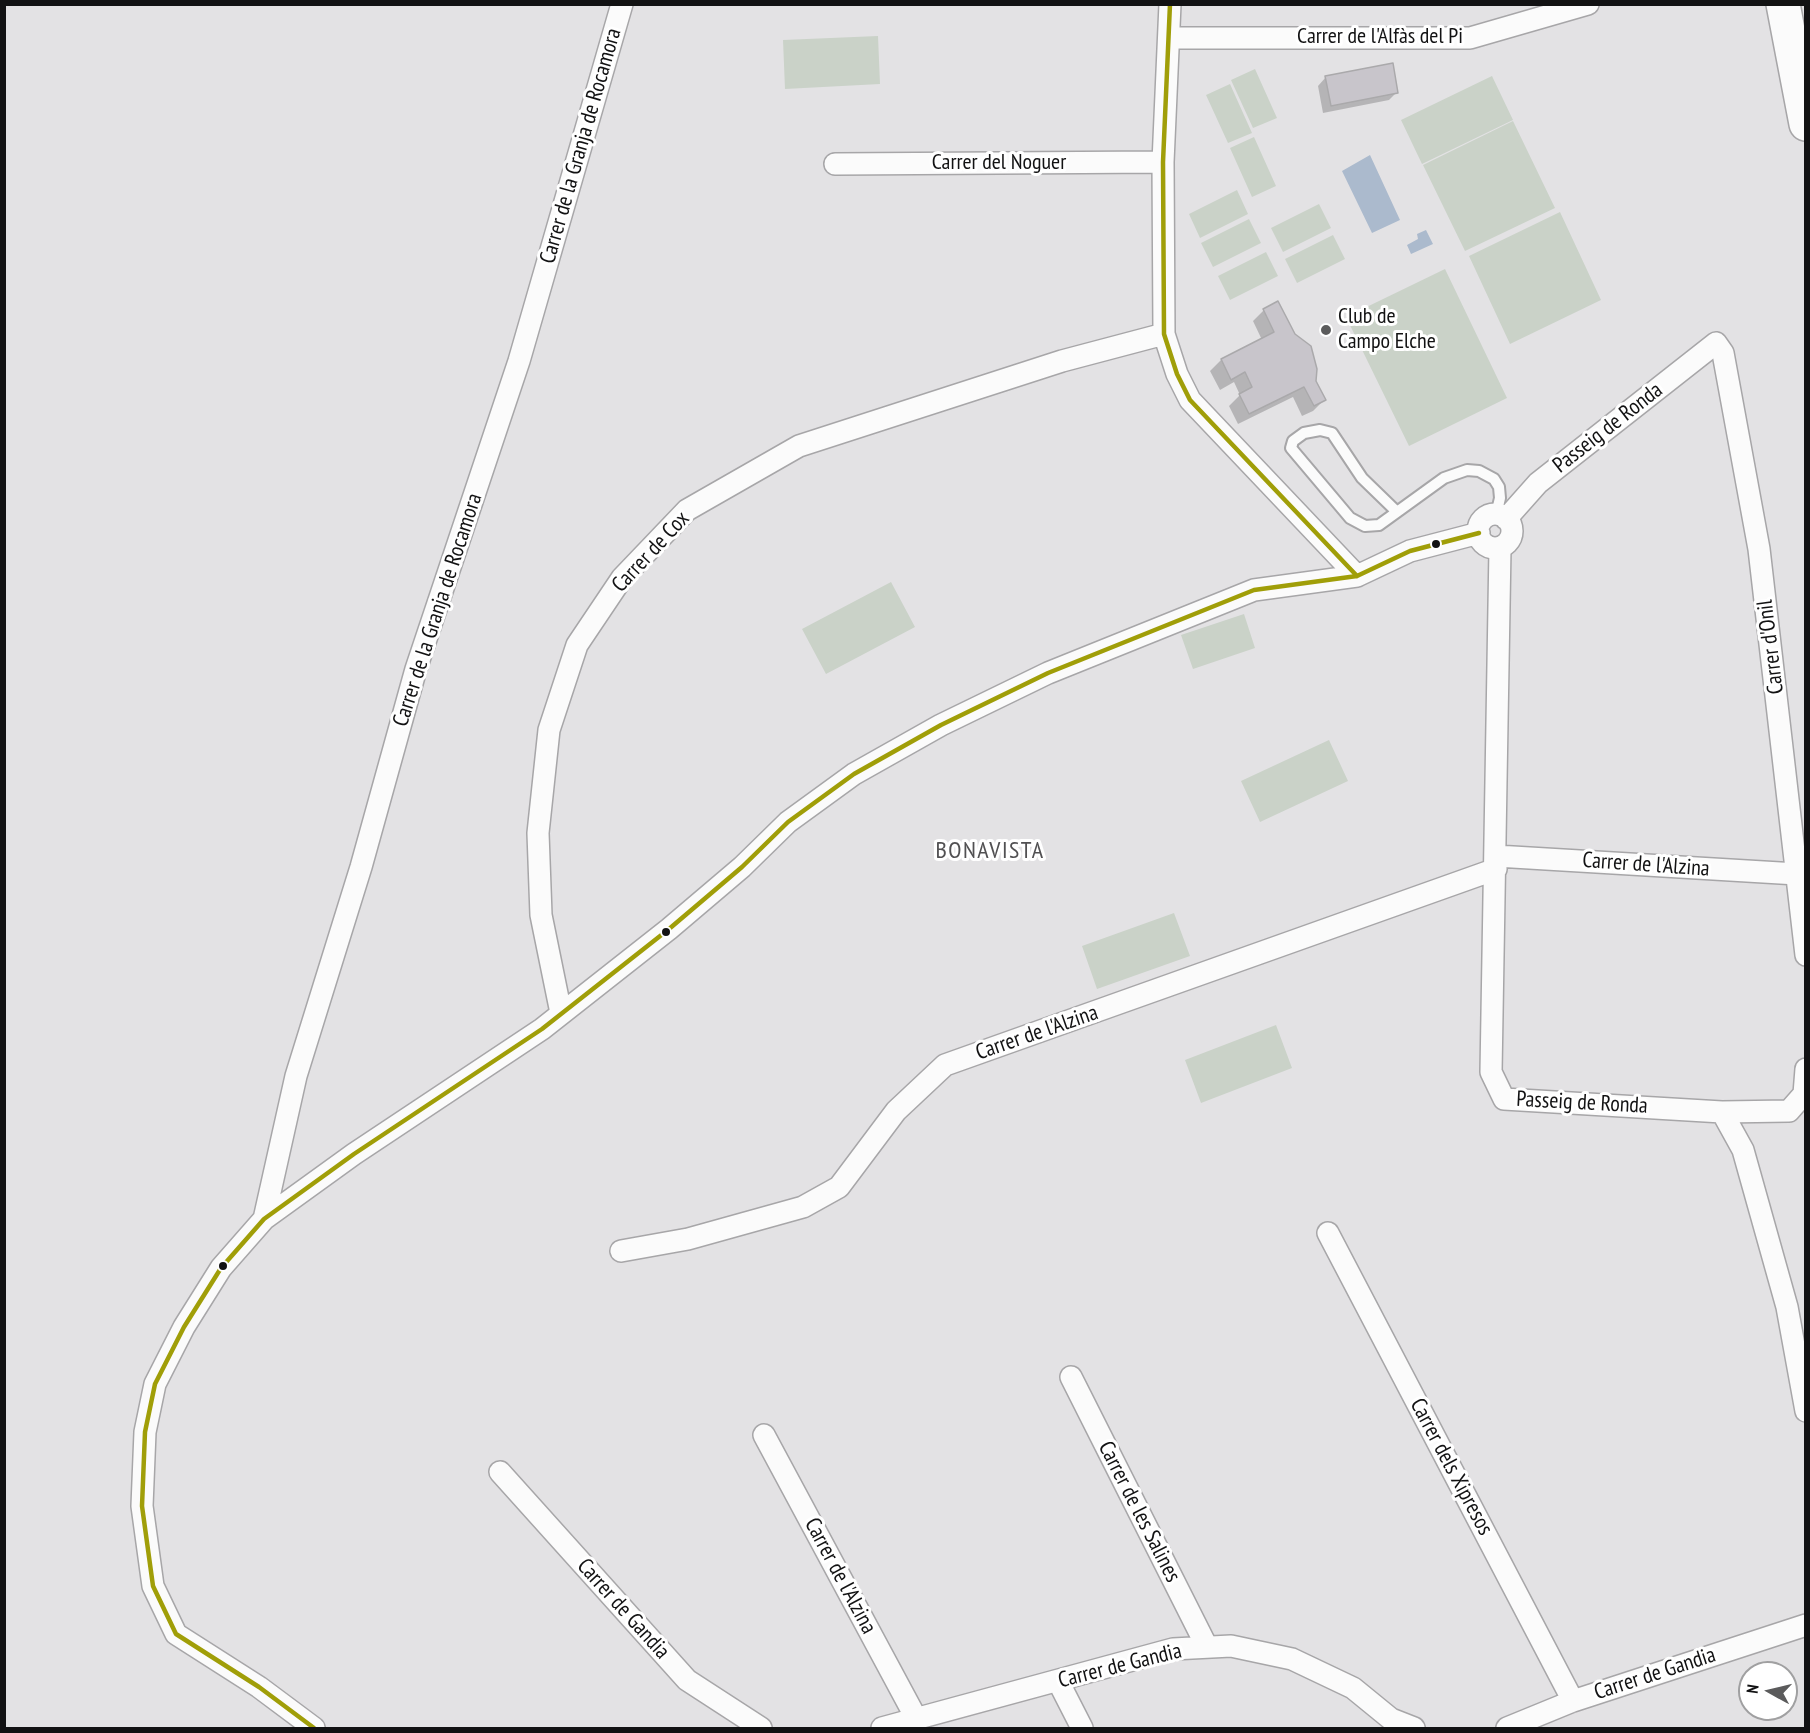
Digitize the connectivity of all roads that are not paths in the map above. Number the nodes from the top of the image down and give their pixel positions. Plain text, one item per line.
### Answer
1 (622, 4) edge
2 (1170, 4) edge
3 (1587, 4) edge
4 (1783, 4) edge
5 (1169, 38) junction
6 (1806, 124) edge
7 (1163, 162) junction
8 (835, 164) dead end
9 (1164, 334) junction
10 (1716, 343) joint
11 (1396, 511) junction
12 (1501, 517) junction
13 (1479, 534) junction
14 (1500, 548) junction
15 (1357, 576) junction
16 (1496, 862) junction
17 (1797, 874) junction
18 (1806, 956) edge
19 (561, 1013) junction
20 (1806, 1069) edge
21 (1722, 1112) junction
22 (264, 1218) junction
23 (1328, 1233) dead end
24 (621, 1251) dead end
25 (1071, 1377) dead end
26 (1806, 1411) edge
27 (764, 1435) dead end
28 (500, 1472) dead end
29 (1806, 1625) edge
30 (1207, 1647) junction
31 (1058, 1681) junction
32 (1573, 1701) junction
33 (916, 1718) junction
34 (314, 1728) edge
35 (761, 1728) edge
36 (882, 1728) edge
37 (1082, 1728) edge
38 (1414, 1728) edge
39 (1507, 1728) edge

1 - 22 street, Carrer de la Granja de Rocamora
2 - 5 street
3 - 5 street, Carrer de l'Alfàs del Pi
4 - 6 highway
5 - 7 street
7 - 8 street, Carrer del Noguer
7 - 9 street
9 - 15 street
9 - 19 street, Carrer de Cox
10 - 12 street, Passeig de Ronda
10 - 17 street, Carrer d'Onil
11 - 11 lane
11 - 12 lane
12 - 13 street
12 - 14 street
13 - 14 street
13 - 15 street
14 - 16 street, Passeig de Ronda
15 - 19 street
16 - 17 street, Carrer de l'Alzina
16 - 21 street, Passeig de Ronda
16 - 24 street, Carrer de l'Alzina
17 - 18 street, Carrer d'Onil
19 - 22 street
20 - 21 street
21 - 26 street
22 - 34 street
23 - 32 street, Carrer dels Xipresos
25 - 30 street, Carrer de les Salines
27 - 33 street, Carrer de l'Alzina
28 - 35 street, Carrer de Gandia
29 - 32 street, Carrer de Gandia
30 - 31 street, Carrer de Gandia
30 - 38 street, Carrer de Gandia
31 - 33 street, Carrer de Gandia
31 - 37 street
32 - 39 street, Carrer de Gandia
33 - 36 street, Carrer de Gandia

